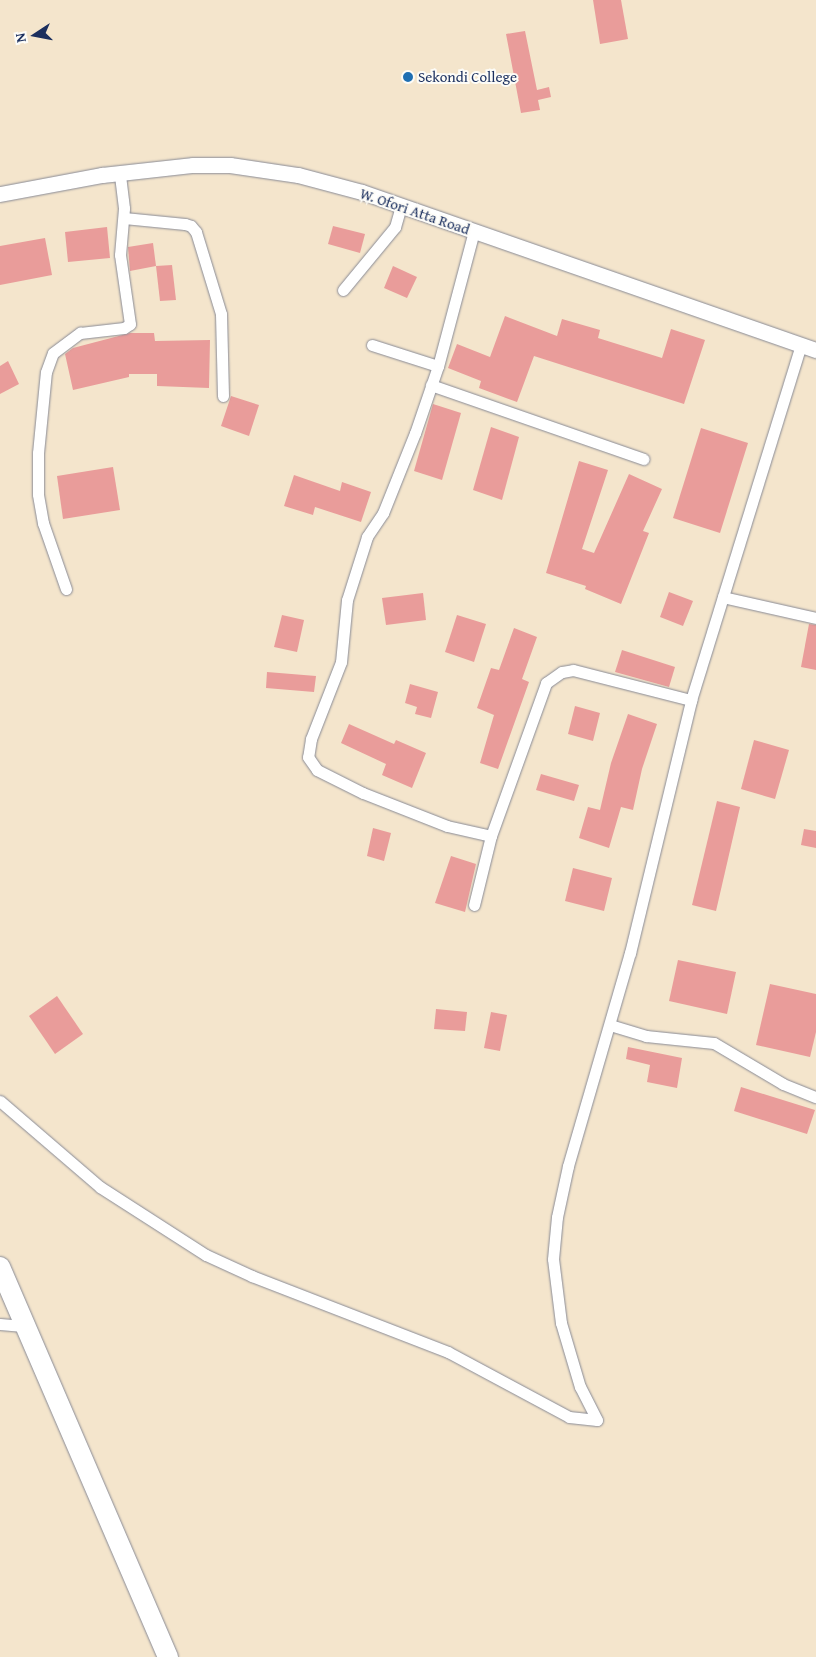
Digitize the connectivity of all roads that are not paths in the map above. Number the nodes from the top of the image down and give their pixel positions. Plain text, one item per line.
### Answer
1 (120, 173) junction
2 (0, 194) edge
3 (401, 206) junction
4 (124, 218) junction
5 (474, 231) junction
6 (343, 290) dead end
7 (372, 345) dead end
8 (801, 345) junction
9 (816, 350) edge
10 (438, 366) junction
11 (431, 385) junction
12 (223, 396) dead end
13 (643, 459) dead end
14 (66, 589) dead end
15 (723, 597) junction
16 (816, 618) edge
17 (691, 700) junction
18 (491, 836) junction
19 (474, 905) dead end
20 (610, 1025) junction
21 (816, 1097) edge
22 (0, 1102) edge
23 (0, 1267) edge
24 (0, 1324) edge
25 (23, 1326) junction
26 (168, 1657) edge

1 - 2 main road, W. Ofori Atta Road
1 - 3 main road, W. Ofori Atta Road
1 - 4 street
3 - 5 main road, W. Ofori Atta Road
3 - 6 street
4 - 12 street
4 - 14 street
5 - 8 main road, W. Ofori Atta Road
5 - 10 street
7 - 10 street
8 - 9 main road, W. Ofori Atta Road
8 - 15 street
10 - 11 street
11 - 13 street
11 - 18 street
15 - 16 street
15 - 17 street
17 - 18 street
17 - 20 street
18 - 19 street
20 - 21 street
20 - 22 street
23 - 25 highway
24 - 25 street
25 - 26 highway

